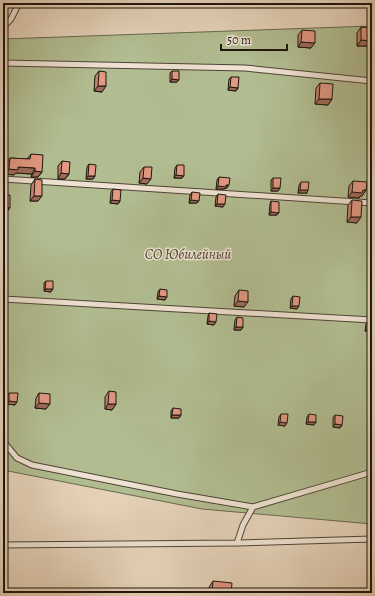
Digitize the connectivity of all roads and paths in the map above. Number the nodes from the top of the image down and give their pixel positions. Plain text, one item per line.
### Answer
1 (19, 3) edge
2 (3, 27) edge
3 (3, 63) edge
4 (372, 80) edge
5 (3, 179) edge
6 (372, 203) edge
7 (3, 299) edge
8 (372, 320) edge
9 (3, 441) edge
10 (372, 472) edge
11 (253, 507) junction
12 (372, 539) edge
13 (237, 543) junction
14 (3, 545) edge

1 - 2 lane
3 - 4 lane
5 - 6 lane
7 - 8 lane
9 - 11 lane
10 - 11 lane
11 - 13 lane
12 - 13 lane
13 - 14 lane

